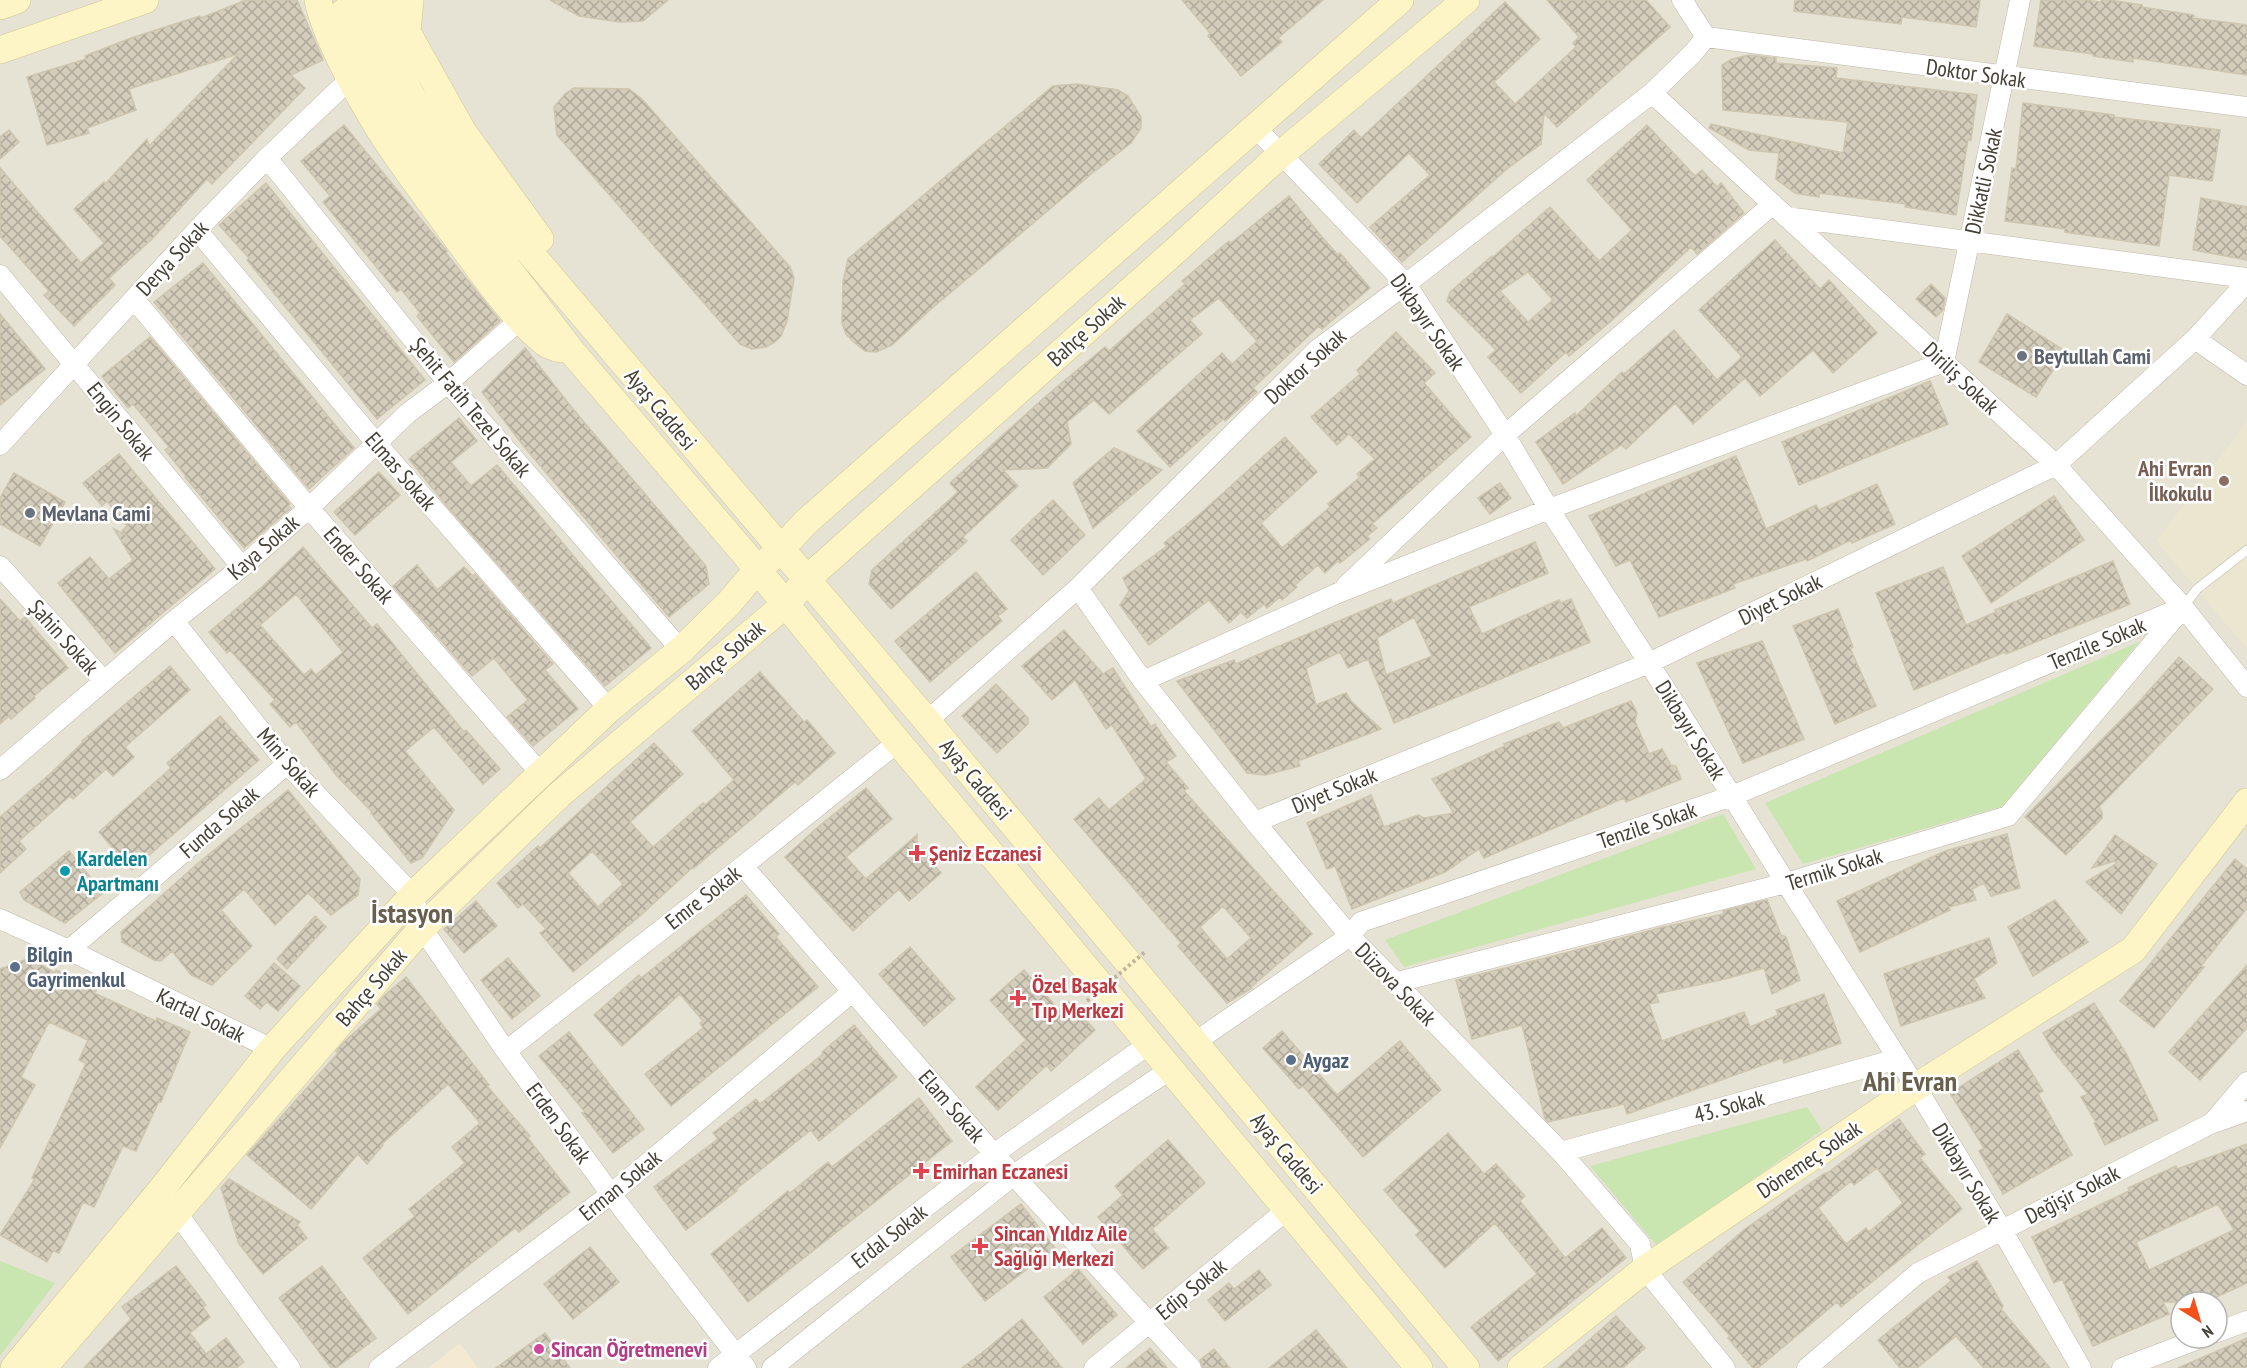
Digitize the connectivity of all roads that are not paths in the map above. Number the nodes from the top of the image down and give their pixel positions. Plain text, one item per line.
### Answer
1 (17, 0) edge
2 (145, 0) edge
3 (387, 0) edge
4 (410, 0) edge
5 (1400, 0) edge
6 (1466, 0) edge
7 (1682, 0) edge
8 (2020, 0) edge
9 (332, 5) edge
10 (0, 6) edge
11 (406, 32) junction
12 (1706, 37) junction
13 (0, 50) edge
14 (2005, 77) junction
15 (351, 78) junction
16 (1652, 93) junction
17 (2247, 107) edge
18 (1254, 126) junction
19 (1281, 154) junction
20 (267, 158) junction
21 (1779, 211) junction
22 (198, 230) junction
23 (1970, 241) junction
24 (0, 275) edge
25 (2247, 280) edge
26 (1406, 284) junction
27 (134, 299) junction
28 (521, 319) junction
29 (596, 332) junction
30 (2195, 339) junction
31 (573, 353) junction
32 (1944, 362) junction
33 (75, 364) junction
34 (2247, 375) edge
35 (448, 383) junction
36 (1505, 435) junction
37 (376, 443) junction
38 (0, 445) edge
39 (2056, 465) junction
40 (309, 508) junction
41 (1549, 509) junction
42 (781, 549) junction
43 (2247, 550) edge
44 (0, 566) edge
45 (242, 567) junction
46 (757, 570) junction
47 (807, 579) junction
48 (1078, 588) junction
49 (1338, 594) junction
50 (786, 604) junction
51 (2183, 607) junction
52 (174, 621) junction
53 (681, 650) junction
54 (1649, 663) junction
55 (104, 681) junction
56 (1143, 681) junction
57 (2247, 687) edge
58 (609, 709) junction
59 (927, 721) junction
60 (898, 742) junction
61 (287, 764) junction
62 (0, 770) edge
63 (541, 774) junction
64 (1732, 796) junction
65 (2247, 802) edge
66 (1254, 822) junction
67 (743, 867) junction
68 (1786, 884) junction
69 (413, 895) junction
70 (0, 919) edge
71 (422, 928) junction
72 (1350, 936) junction
73 (69, 950) junction
74 (1394, 983) junction
75 (852, 992) junction
76 (1195, 1042) junction
77 (1149, 1044) junction
78 (272, 1049) junction
79 (506, 1051) junction
80 (1897, 1059) junction
81 (1171, 1069) junction
82 (2247, 1082) edge
83 (1916, 1087) junction
84 (2247, 1111) edge
85 (2212, 1123) junction
86 (1561, 1152) junction
87 (994, 1154) junction
88 (1015, 1174) junction
89 (160, 1190) junction
90 (611, 1194) junction
91 (1287, 1210) junction
92 (176, 1212) junction
93 (2002, 1230) junction
94 (1645, 1269) junction
95 (2247, 1321) edge
96 (1148, 1323) junction
97 (2229, 1328) edge
98 (2169, 1350) edge
99 (741, 1361) edge
100 (14, 1368) edge
101 (43, 1368) edge
102 (290, 1368) edge
103 (379, 1368) edge
104 (718, 1368) edge
105 (772, 1368) edge
106 (1094, 1368) edge
107 (1191, 1368) edge
108 (1419, 1368) edge
109 (1466, 1368) edge
110 (1521, 1368) edge
111 (1725, 1368) edge
112 (1807, 1368) edge
113 (2081, 1368) edge
114 (2122, 1368) edge

1 - 10 street
2 - 13 street
3 - 11 street
4 - 11 street
5 - 18 street, Bahçe Sokak
6 - 19 street, Bahçe Sokak
7 - 12 street
8 - 14 street, Dikkatli Sokak
9 - 15 street
9 - 29 street, Ayaş Caddesi
9 - 31 street, Ayaş Caddesi
11 - 29 street
12 - 14 street, Doktor Sokak
12 - 16 street, Doktor Sokak
14 - 17 street, Doktor Sokak
14 - 23 street, Dikkatli Sokak
15 - 20 street, Derya Sokak
15 - 28 street
16 - 21 street, Diriliş Sokak
16 - 26 street, Doktor Sokak
18 - 19 street, Dikbayır Sokak
18 - 42 street, Bahçe Sokak
19 - 26 street, Dikbayır Sokak
19 - 47 street, Bahçe Sokak
20 - 22 street, Derya Sokak
20 - 35 street, Şehit Fatih Tezel Sokak
21 - 23 street
21 - 32 street, Diriliş Sokak
21 - 36 street
22 - 27 street, Derya Sokak
22 - 37 street, Elmas Sokak
23 - 25 street
23 - 32 street, Dikkatli Sokak
24 - 33 street, Engin Sokak
25 - 30 street, Diyet Sokak
26 - 36 street, Dikbayır Sokak
26 - 48 street, Doktor Sokak
27 - 33 street, Derya Sokak
27 - 40 street, Ender Sokak
28 - 31 street
28 - 35 street, Kaya Sokak
29 - 42 street, Ayaş Caddesi
30 - 34 street
30 - 39 street, Diyet Sokak
31 - 46 street, Ayaş Caddesi
32 - 39 street, Diriliş Sokak
32 - 41 street
33 - 38 street, Derya Sokak
33 - 45 street, Engin Sokak
35 - 37 street, Kaya Sokak
35 - 53 street, Şehit Fatih Tezel Sokak
36 - 41 street, Dikbayır Sokak
36 - 49 street
37 - 40 street, Kaya Sokak
37 - 58 street, Elmas Sokak
39 - 51 street, Diriliş Sokak
39 - 54 street, Diyet Sokak
40 - 45 street, Kaya Sokak
40 - 63 street, Ender Sokak
41 - 49 street
41 - 54 street, Dikbayır Sokak
42 - 46 street, Bahçe Sokak
42 - 47 street, Ayaş Caddesi
43 - 51 lane
44 - 55 street, Şahin Sokak
45 - 52 street, Kaya Sokak
46 - 50 street, Ayaş Caddesi
46 - 53 street, Bahçe Sokak
47 - 50 street, Bahçe Sokak
47 - 59 street, Ayaş Caddesi
48 - 56 street, Düzova Sokak
48 - 59 street, Doktor Sokak
49 - 56 street
50 - 60 street, Ayaş Caddesi
50 - 71 street, Bahçe Sokak
51 - 57 street, Diriliş Sokak
51 - 64 street, Tenzile Sokak
51 - 68 street, Termik Sokak
52 - 55 street, Kaya Sokak
52 - 61 street, Mini Sokak
53 - 58 street, Bahçe Sokak
54 - 64 street, Dikbayır Sokak
54 - 66 street, Diyet Sokak
55 - 62 street, Kaya Sokak
56 - 66 street, Düzova Sokak
58 - 63 street, Bahçe Sokak
59 - 76 street, Ayaş Caddesi
60 - 67 street, Emre Sokak
60 - 77 street, Ayaş Caddesi
61 - 69 street, Mini Sokak
61 - 73 street, Funda Sokak
63 - 69 street, Bahçe Sokak
64 - 68 street, Dikbayır Sokak
64 - 72 street, Tenzile Sokak
65 - 83 street, Dönemeç Sokak
66 - 72 street, Düzova Sokak
67 - 75 street, Elam Sokak
67 - 79 street, Emre Sokak
68 - 74 street, Termik Sokak
68 - 80 street, Dikbayır Sokak
69 - 71 street, Erden Sokak
69 - 78 street, Bahçe Sokak
70 - 73 street, Kartal Sokak
71 - 79 street, Erden Sokak
71 - 92 street, Bahçe Sokak
72 - 74 street, Düzova Sokak
72 - 76 street, Tenzile Sokak
73 - 78 street, Kartal Sokak
74 - 86 street, Düzova Sokak
75 - 87 street, Elam Sokak
75 - 90 street, Erman Sokak
76 - 109 street, Ayaş Caddesi
77 - 81 street, Ayaş Caddesi
77 - 87 street, Erdal Sokak
78 - 89 street, Bahçe Sokak
79 - 90 street, Erden Sokak
80 - 83 street, Dikbayır Sokak
80 - 86 street, 43. Sokak
81 - 88 street
81 - 91 street, Ayaş Caddesi
82 - 85 street, Değişir Sokak
83 - 93 street, Dikbayır Sokak
83 - 94 street, Dönemeç Sokak
84 - 85 street
85 - 93 street, Değişir Sokak
86 - 94 street, Düzova Sokak
87 - 88 street, Elam Sokak
87 - 99 street, Erdal Sokak
88 - 96 street, Elam Sokak
88 - 105 street
89 - 92 street
89 - 100 street, Bahçe Sokak
90 - 99 street, Erden Sokak
90 - 103 street, Erman Sokak
91 - 96 street, Edip Sokak
91 - 108 street, Ayaş Caddesi
92 - 101 street, Bahçe Sokak
92 - 102 street
93 - 112 street, Değişir Sokak
93 - 113 street, Dikbayır Sokak
94 - 110 street, Dönemeç Sokak
94 - 111 street, Düzova Sokak
95 - 97 street
96 - 106 street, Edip Sokak
96 - 107 street, Elam Sokak
98 - 114 street
99 - 104 street, Erdal Sokak

